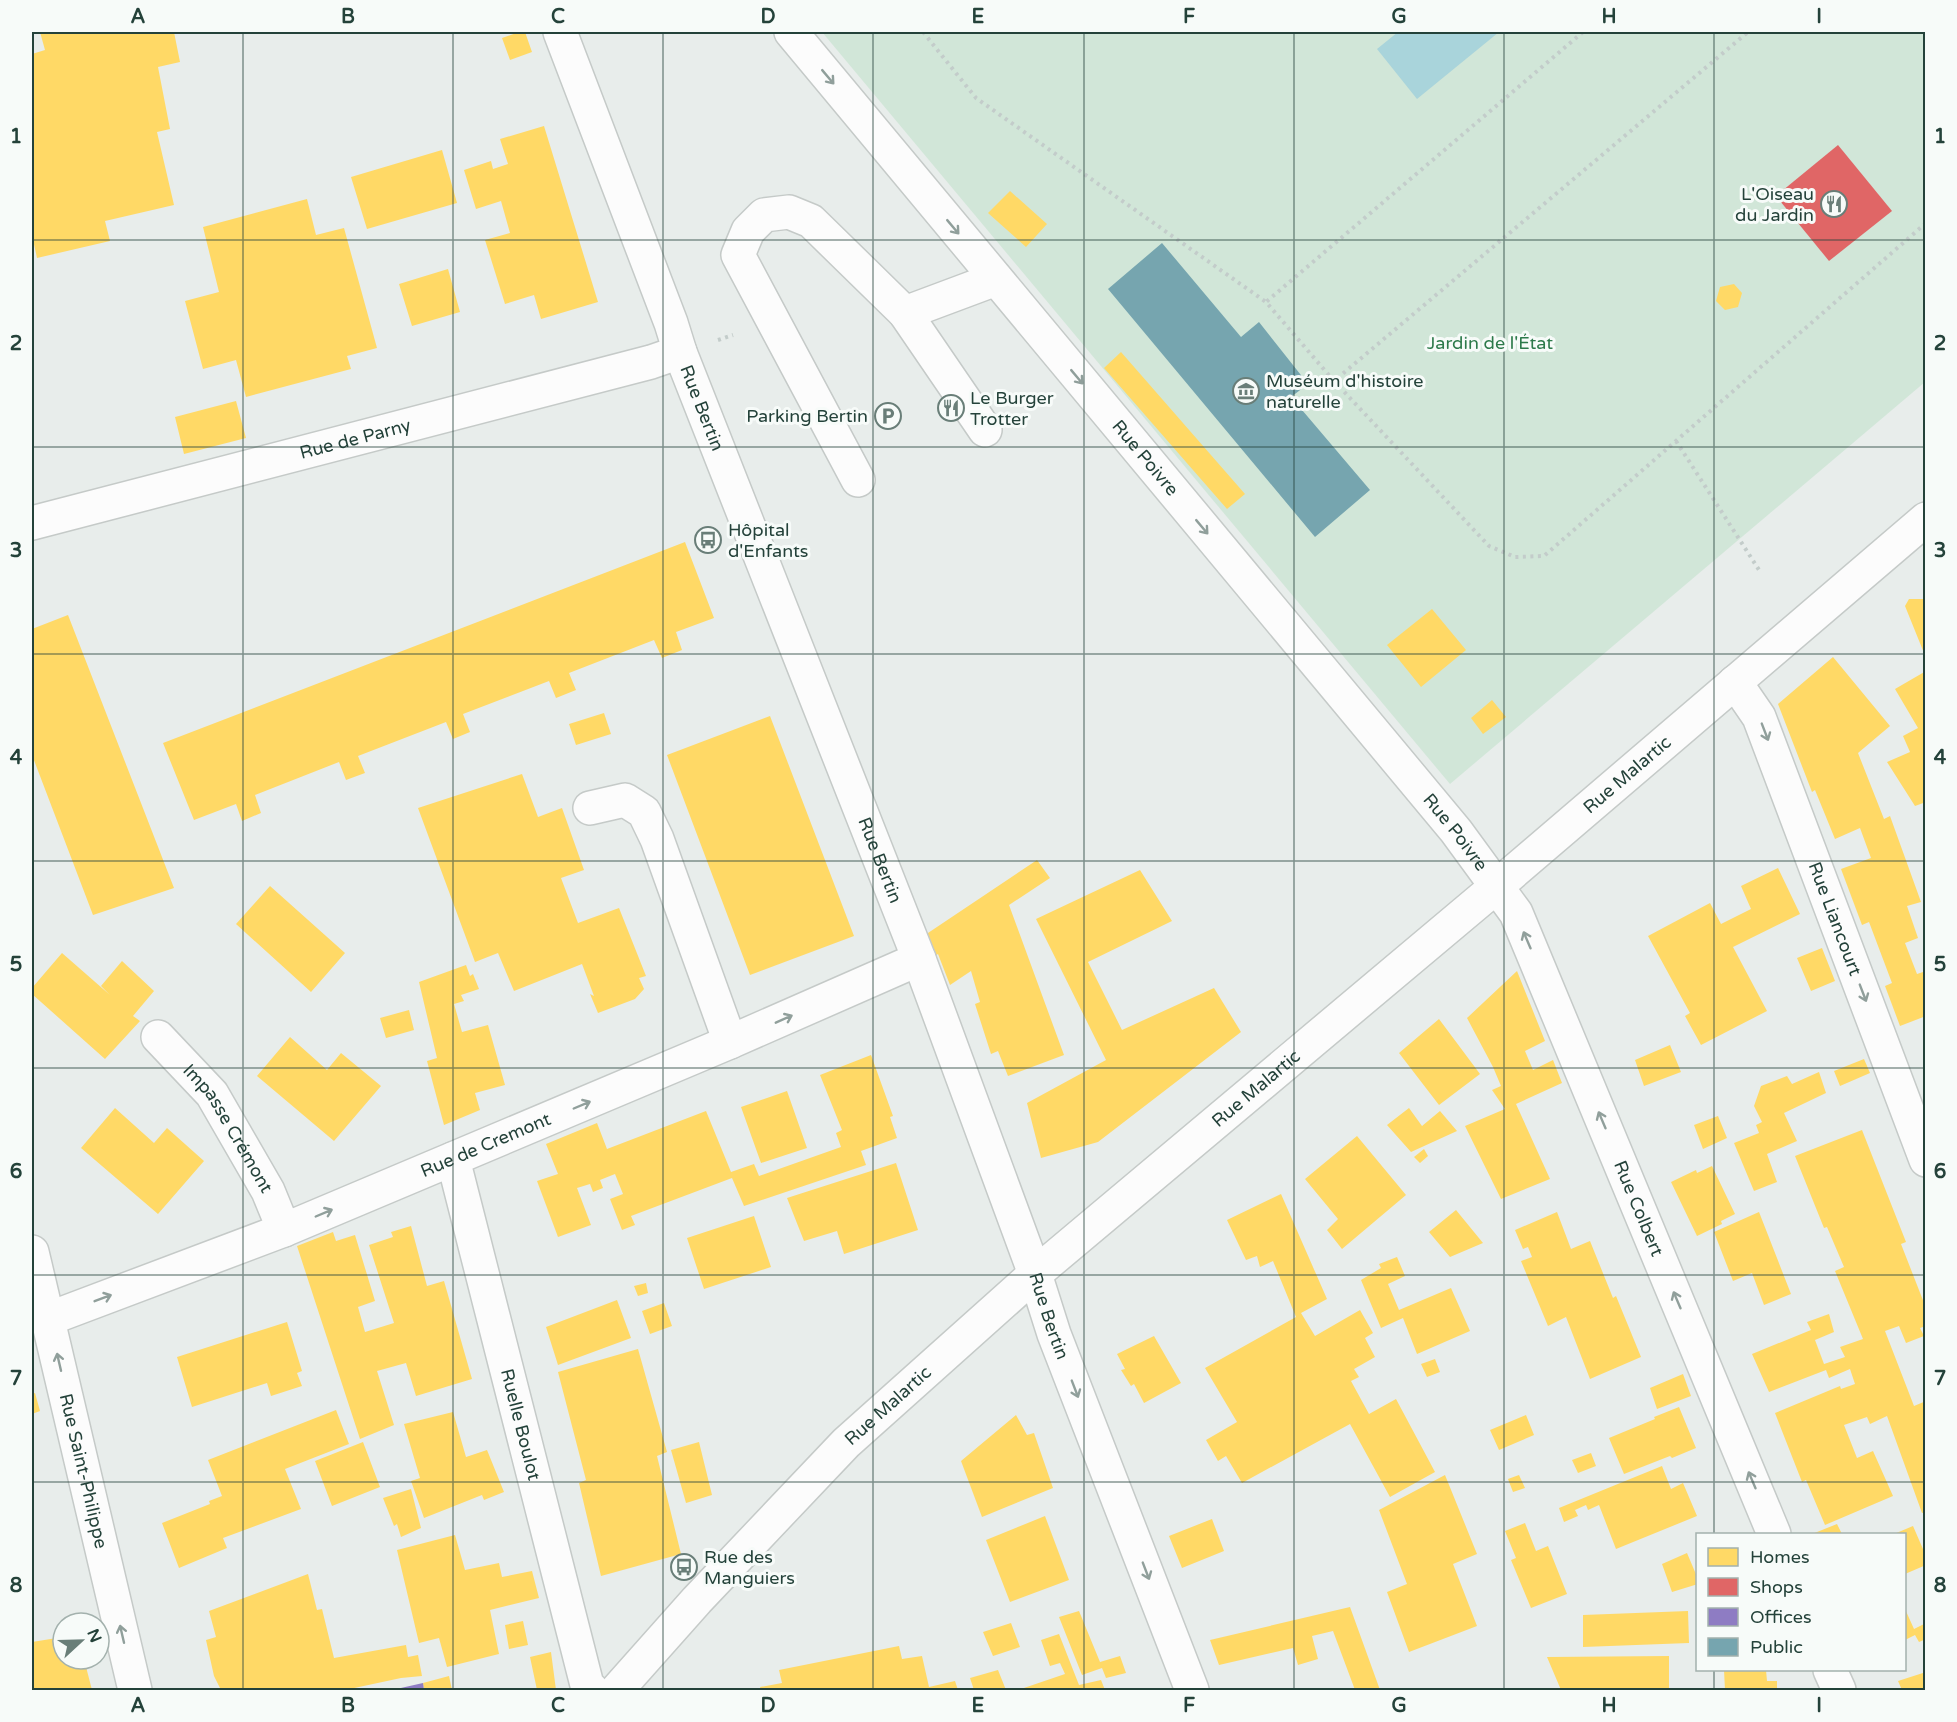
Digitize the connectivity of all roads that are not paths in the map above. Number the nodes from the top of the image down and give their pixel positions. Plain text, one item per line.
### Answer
1 (560, 32) edge
2 (791, 32) edge
3 (996, 279) junction
4 (905, 313) junction
5 (680, 352) junction
6 (985, 430) dead end
7 (858, 480) dead end
8 (1926, 519) edge
9 (32, 523) edge
10 (1735, 682) junction
11 (591, 808) dead end
12 (1497, 886) junction
13 (919, 959) junction
14 (158, 1037) dead end
15 (730, 1042) junction
16 (453, 1159) junction
17 (1926, 1160) edge
18 (284, 1230) junction
19 (32, 1252) edge
20 (1035, 1274) junction
21 (48, 1318) junction
22 (1774, 1533) edge
23 (1830, 1671) edge
24 (135, 1690) edge
25 (592, 1690) edge
26 (618, 1690) edge
27 (1192, 1690) edge
28 (1839, 1690) edge

1 - 5 street, Rue Bertin
2 -> 3 street, Rue Poivre
3 - 4 street
3 -> 12 street, Rue Poivre
4 - 6 street
4 - 7 street
5 - 9 street, Rue de Parny
5 - 13 street, Rue Bertin
8 - 10 street, Rue Malartic
10 - 12 street, Rue Malartic
10 -> 17 street, Rue Liancourt
11 - 15 street
12 - 20 street, Rue Malartic
22 -> 12 street, Rue Colbert
15 -> 13 street, Rue de Cremont
13 - 20 street, Rue Bertin
14 - 18 street, Impasse Crémont
16 -> 15 street, Rue de Cremont
18 -> 16 street, Rue de Cremont
16 - 25 street, Ruelle Boulot
21 -> 18 street, Rue de Cremont
19 - 21 street, Rue Saint-Philippe
20 - 26 street, Rue Malartic
20 -> 27 street, Rue Bertin
24 -> 21 street, Rue Saint-Philippe
23 - 28 street

